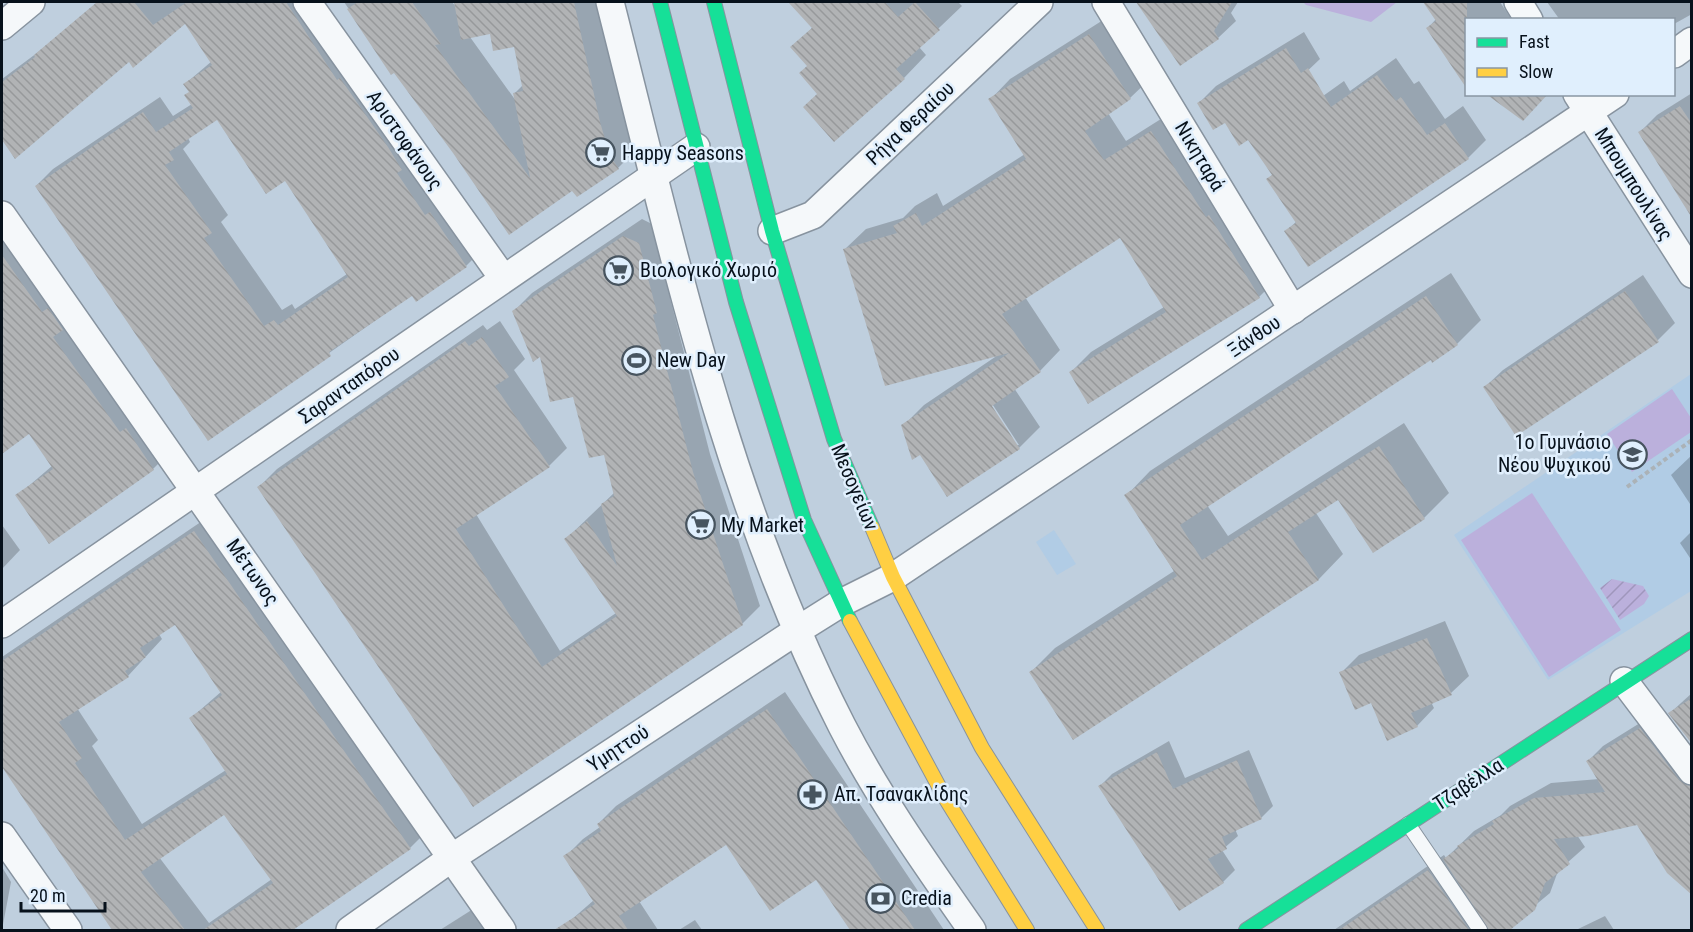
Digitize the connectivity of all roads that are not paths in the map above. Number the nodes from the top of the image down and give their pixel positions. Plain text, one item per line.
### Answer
1 (31, 2) edge
2 (307, 2) edge
3 (610, 2) edge
4 (660, 2) edge
5 (714, 2) edge
6 (1039, 2) edge
7 (1106, 2) edge
8 (1518, 2) edge
9 (1528, 18) edge
10 (2, 26) edge
11 (1691, 42) edge
12 (1675, 53) edge
13 (1608, 96) edge
14 (1583, 103) edge
15 (696, 147) junction
16 (654, 175) junction
17 (2, 215) edge
18 (772, 231) junction
19 (1692, 274) edge
20 (503, 278) junction
21 (1293, 310) junction
22 (196, 489) junction
23 (893, 577) junction
24 (841, 603) junction
25 (2, 624) edge
26 (798, 630) junction
27 (1692, 639) edge
28 (1624, 681) junction
29 (1692, 771) edge
30 (1408, 824) junction
31 (2, 836) edge
32 (453, 857) junction
33 (68, 930) edge
34 (350, 930) edge
35 (502, 930) edge
36 (972, 930) edge
37 (1028, 930) edge
38 (1097, 930) edge
39 (1246, 930) edge
40 (1480, 930) edge

1 - 10 street
2 - 20 street, Αριστοφάνους
3 - 16 street
4 - 15 main road
5 - 18 main road, Μεσογείων
6 - 18 street, Ρήγα Φεραίου
7 - 21 street, Νικηταρά
8 - 9 street
11 - 12 street
13 - 14 street, Ξάνθου
14 - 19 street, Μπουμπουλίνας
14 - 21 street, Ξάνθου
15 - 16 street, Σαρανταπόρου
15 - 24 main road
16 - 20 street, Σαρανταπόρου
16 - 26 street
17 - 22 street, Μέτωνος
18 - 23 main road, Μεσογείων
20 - 22 street, Σαρανταπόρου
21 - 23 street, Ξάνθου
22 - 25 street, Σαρανταπόρου
22 - 32 street, Μέτωνος
23 - 24 street, Υμηττού
23 - 38 main road, Μεσογείων
24 - 26 street, Υμηττού
24 - 37 main road
26 - 32 street, Υμηττού
26 - 36 street
27 - 28 main road, Τζαβέλλα
28 - 29 street
28 - 30 main road, Τζαβέλλα
30 - 39 main road, Τζαβέλλα
30 - 40 lane
31 - 33 street
32 - 34 street, Υμηττού
32 - 35 street, Μέτωνος

